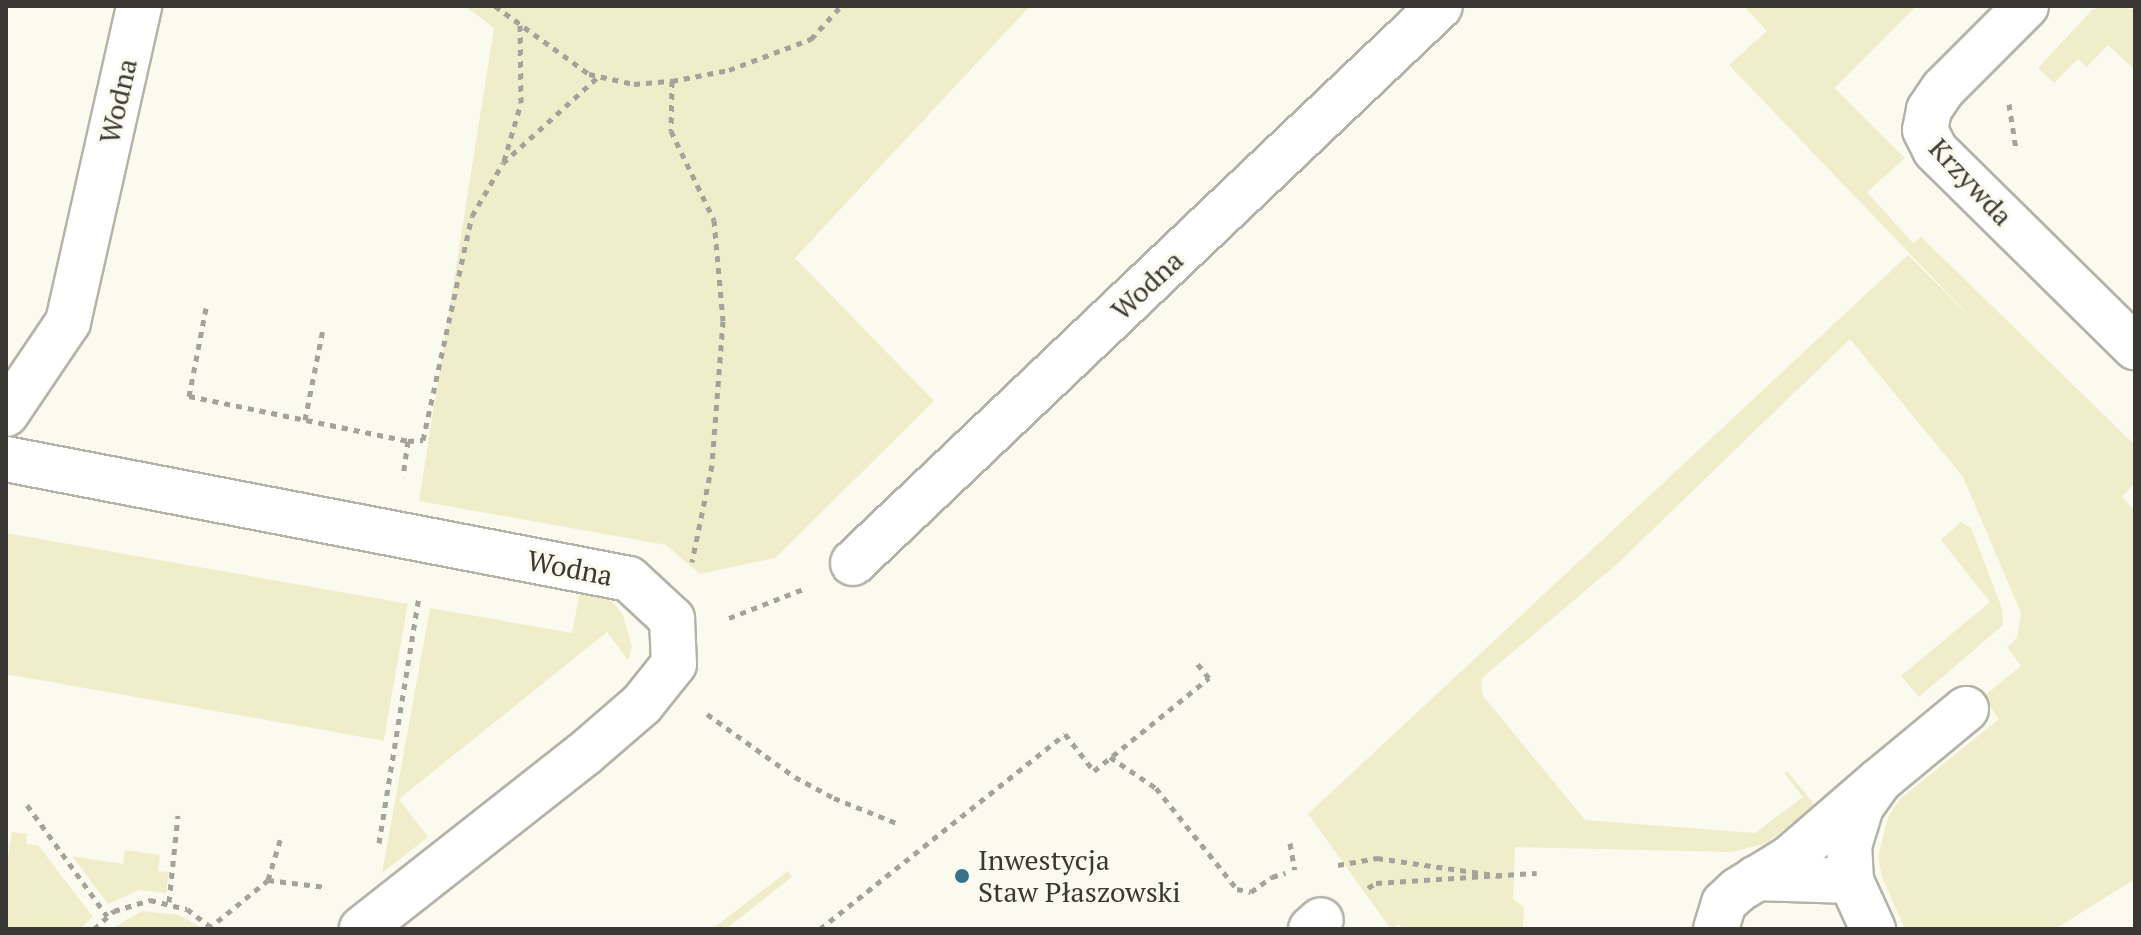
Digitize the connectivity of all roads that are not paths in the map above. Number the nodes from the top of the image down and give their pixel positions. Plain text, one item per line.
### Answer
1 (139, 6) edge
2 (1440, 6) edge
3 (2026, 6) edge
4 (2135, 347) edge
5 (6, 414) edge
6 (6, 459) edge
7 (853, 563) road end
8 (1966, 709) dead end
9 (1879, 781) junction
10 (1756, 878) junction
11 (1851, 881) junction
12 (362, 929) edge
13 (1716, 929) edge
14 (1873, 929) edge

1 - 5 street, Wodna
2 - 7 street, Wodna
3 - 4 street, Krzywda
6 - 12 street, Wodna
8 - 9 street
9 - 10 street
9 - 11 street
10 - 11 street
10 - 13 street
11 - 14 street

